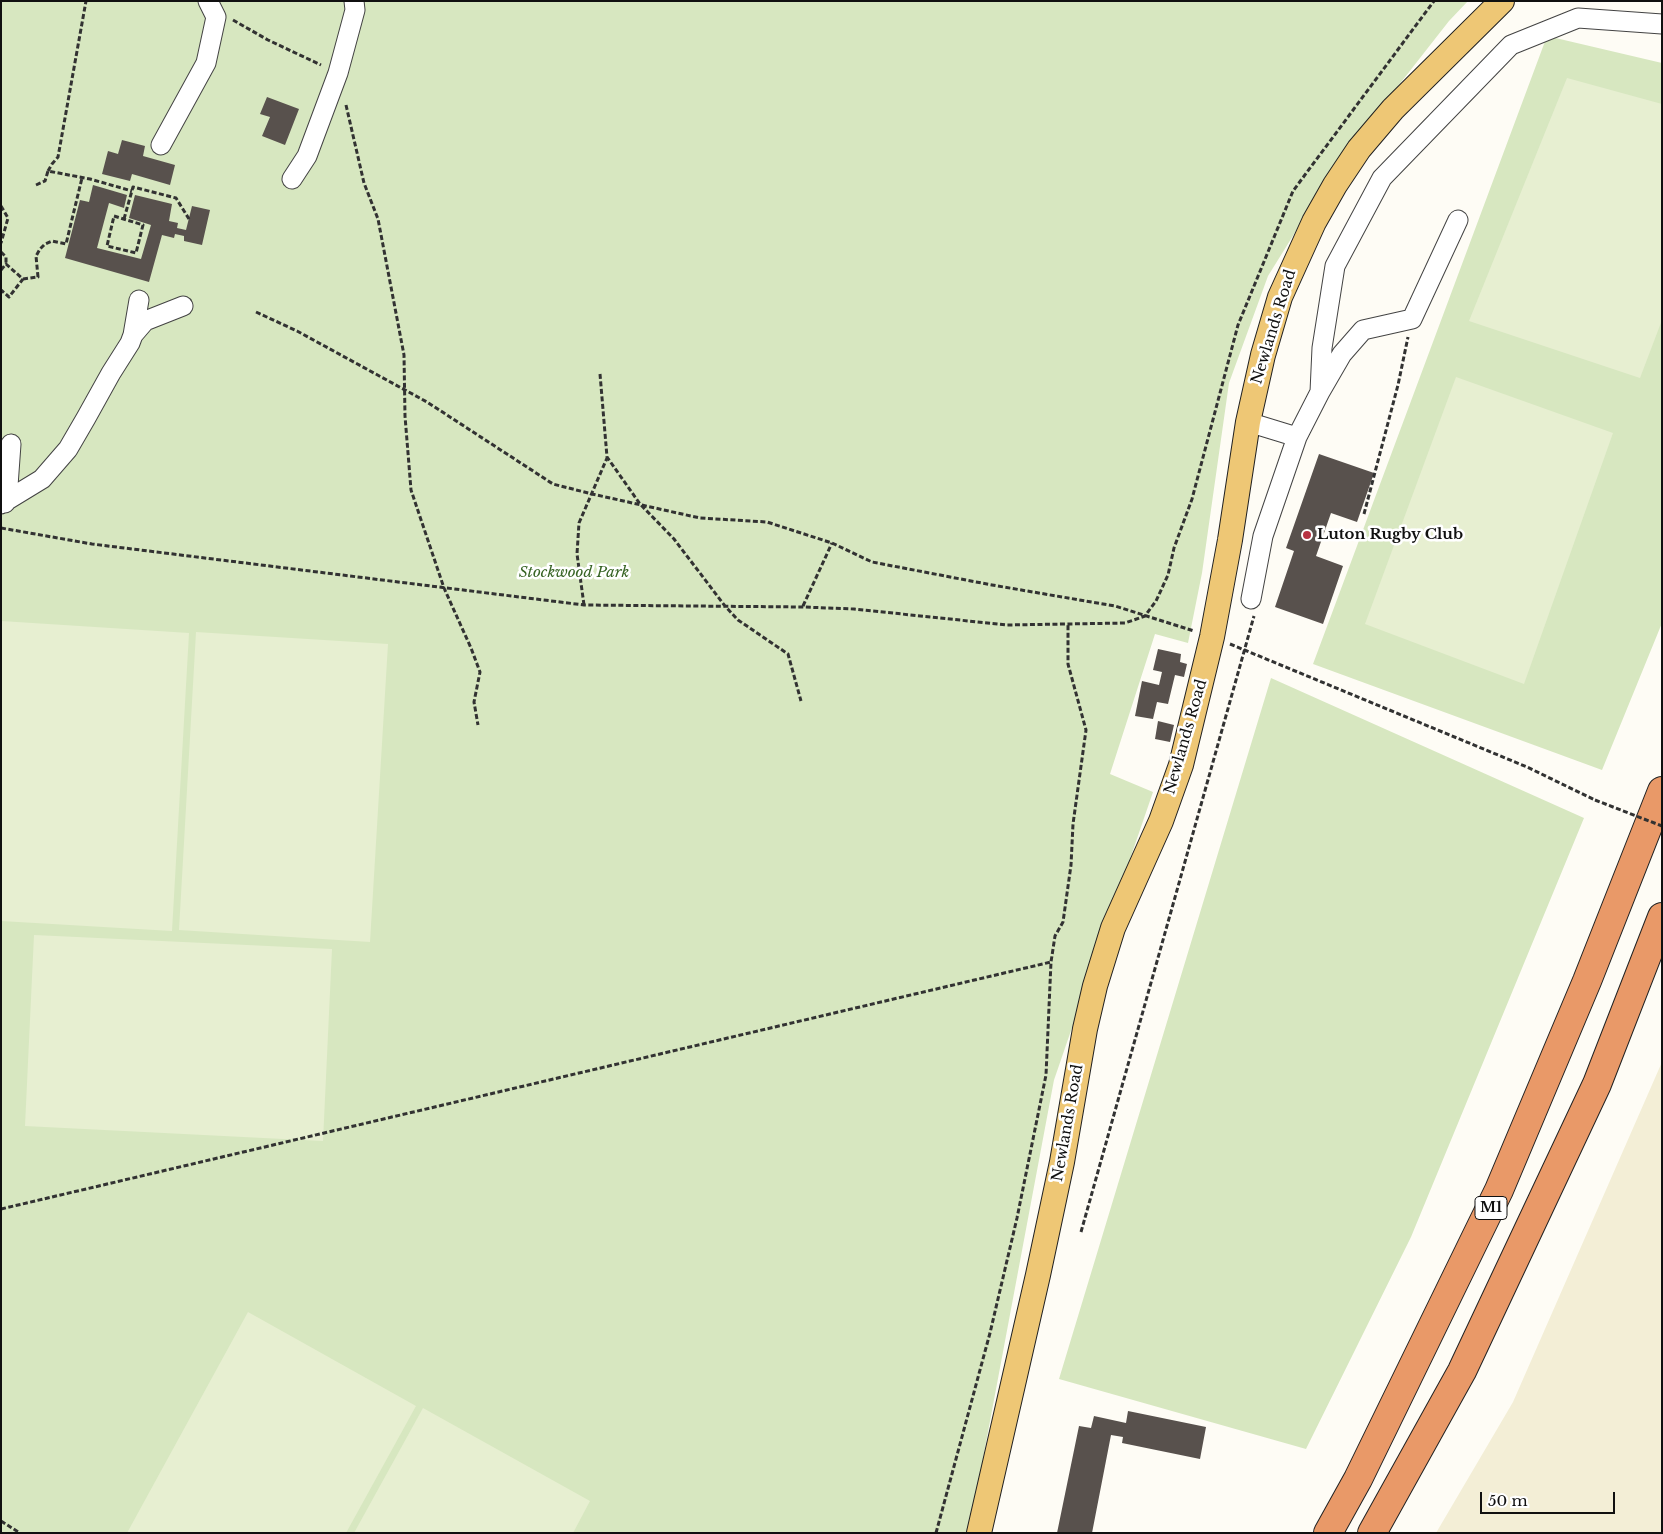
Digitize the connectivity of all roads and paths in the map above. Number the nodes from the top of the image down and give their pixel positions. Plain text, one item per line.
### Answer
1 (86, 1) edge
2 (354, 1) edge
3 (1502, 1) edge
4 (210, 3) edge
5 (1662, 24) edge
6 (338, 73) junction
7 (161, 145) dead end
8 (48, 171) junction
9 (82, 178) junction
10 (292, 179) dead end
11 (36, 185) dead end
12 (132, 191) junction
13 (1, 206) edge
14 (124, 219) junction
15 (189, 219) dead end
16 (1458, 220) dead end
17 (1, 243) edge
18 (1, 252) edge
19 (6, 264) junction
20 (1, 270) edge
21 (23, 279) junction
22 (1, 290) edge
23 (140, 300) dead end
24 (183, 306) dead end
25 (256, 312) dead end
26 (1412, 319) junction
27 (133, 335) junction
28 (600, 374) dead end
29 (406, 391) junction
30 (1320, 392) junction
31 (1248, 422) junction
32 (1297, 437) junction
33 (11, 444) dead end
34 (607, 457) junction
35 (592, 494) junction
36 (1192, 499) dead end
37 (3, 504) edge
38 (640, 504) junction
39 (1364, 514) dead end
40 (1, 528) edge
41 (832, 543) junction
42 (444, 588) junction
43 (1251, 599) joint
44 (584, 605) junction
45 (725, 606) junction
46 (803, 607) junction
47 (1145, 616) junction
48 (1068, 624) junction
49 (1212, 638) junction
50 (1243, 649) junction
51 (801, 701) dead end
52 (478, 725) dead end
53 (1662, 791) edge
54 (1662, 826) edge
55 (1662, 917) edge
56 (1051, 962) junction
57 (1, 1209) edge
58 (1080, 1232) dead end
59 (1, 1521) edge
60 (14, 1531) edge
61 (20, 1533) edge
62 (936, 1533) edge
63 (979, 1533) edge
64 (1328, 1533) edge
65 (1372, 1533) edge

1 - 8 path
2 - 6 lane
3 - 31 main road, Newlands Road
4 - 6 path
4 - 7 lane
5 - 30 lane
6 - 10 lane
6 - 29 path
8 - 9 path
8 - 11 path
9 - 12 path
9 - 21 path
12 - 14 path
12 - 15 path
13 - 17 path
14 - 14 path
16 - 26 lane
18 - 19 path
19 - 20 path
19 - 21 path
21 - 22 path
23 - 27 lane
24 - 27 lane
25 - 29 path
26 - 30 lane
26 - 39 path
27 - 37 lane
28 - 34 path
29 - 35 path
29 - 42 path
30 - 32 lane
31 - 32 lane
31 - 49 main road, Newlands Road
32 - 43 lane
33 - 37 lane
34 - 35 path
34 - 38 path
35 - 38 path
35 - 44 path
36 - 47 path
38 - 41 path
38 - 45 path
40 - 42 path
41 - 46 path
41 - 47 path
42 - 44 path
42 - 52 path
43 - 50 path
44 - 45 path
45 - 46 path
45 - 51 path
46 - 48 path
47 - 48 path
47 - 49 path
48 - 56 path
49 - 50 path
49 - 63 main road, Newlands Road
50 - 54 path, bridge
50 - 58 path
53 - 64 highway, M1
55 - 65 highway
56 - 57 path
56 - 62 path
59 - 60 path
60 - 61 path

